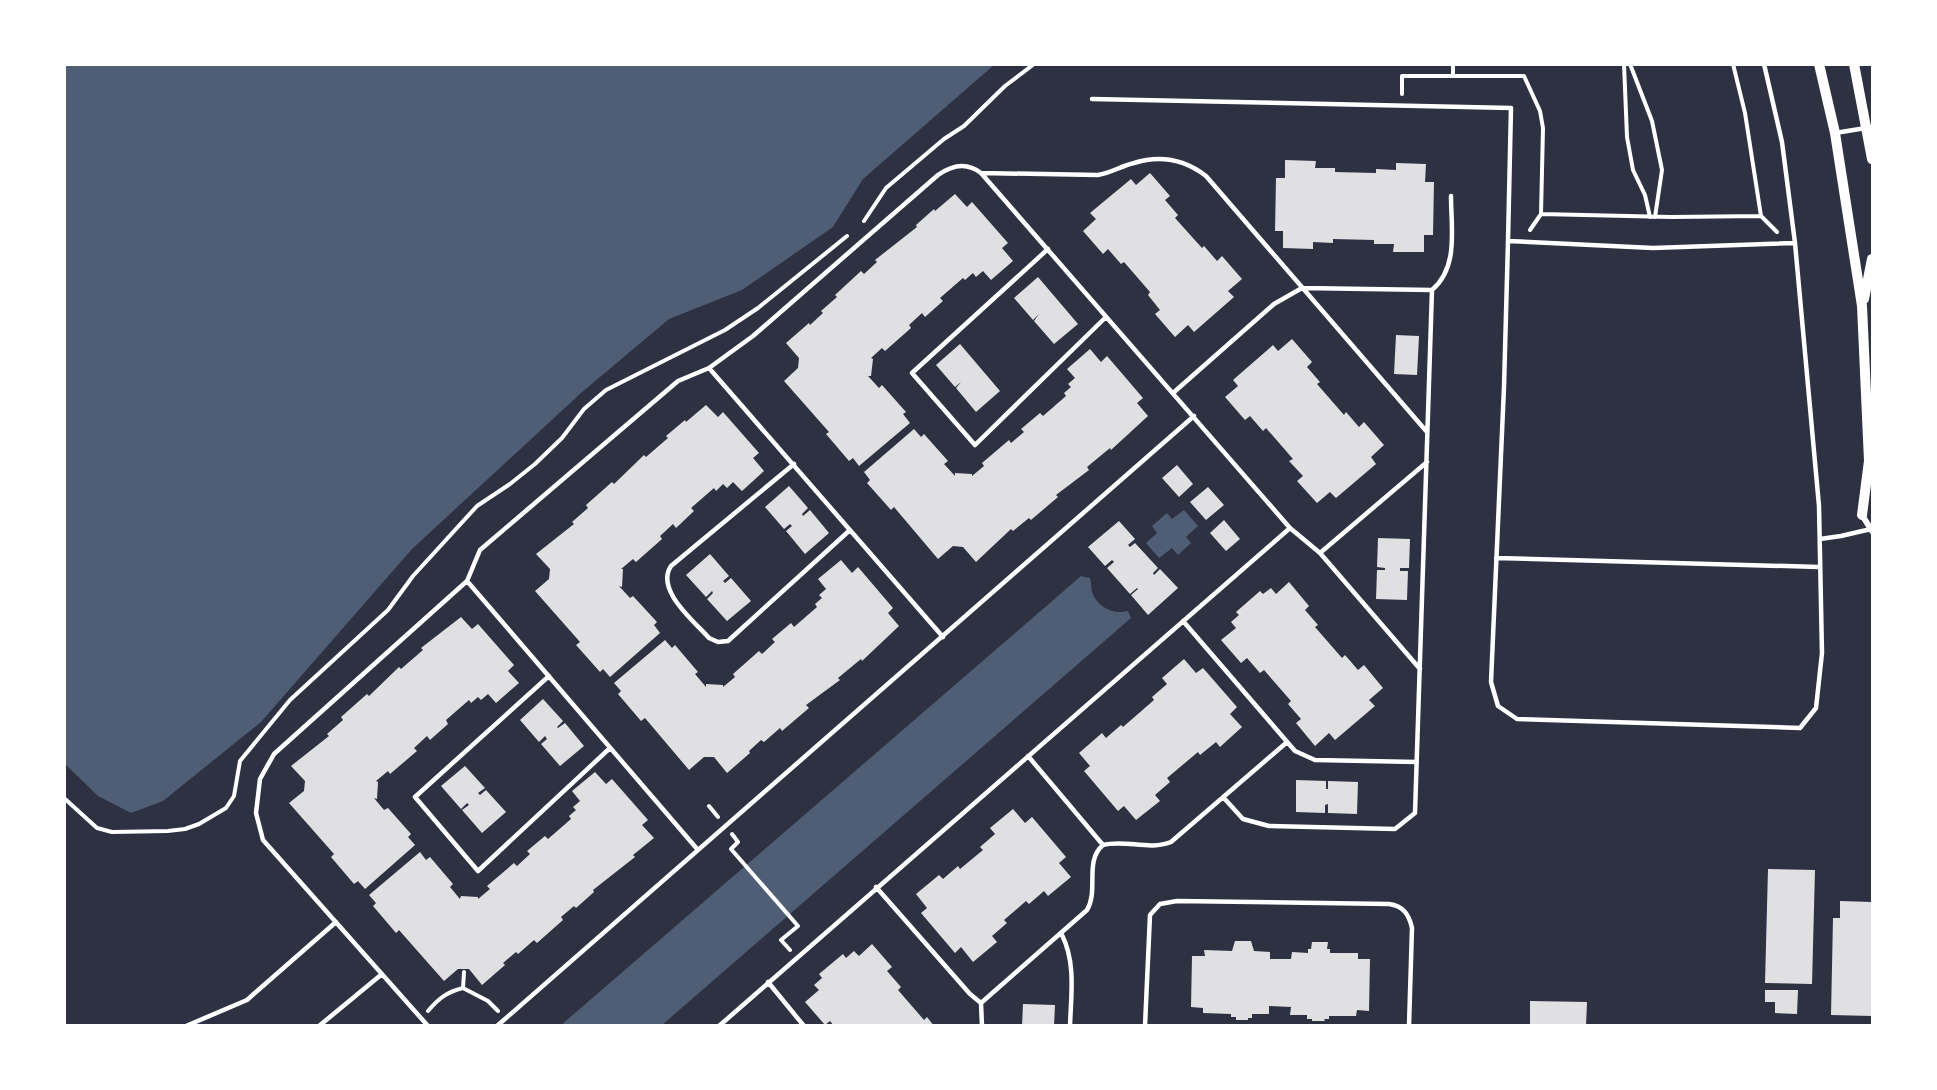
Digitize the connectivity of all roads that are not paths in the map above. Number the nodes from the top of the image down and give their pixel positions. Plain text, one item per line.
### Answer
1 (1764, 64) edge
2 (1819, 64) edge
3 (1854, 64) edge
4 (1092, 99) dead end
5 (1870, 128) edge
6 (1835, 133) junction
7 (1872, 159) edge
8 (981, 173) junction
9 (1452, 196) dead end
10 (1508, 241) junction
11 (1795, 243) junction
12 (1048, 249) junction
13 (1872, 259) edge
14 (1302, 288) junction
15 (1432, 290) junction
16 (1862, 306) junction
17 (1106, 317) junction
18 (709, 368) junction
19 (1173, 393) junction
20 (1194, 417) junction
21 (1428, 433) junction
22 (1427, 462) junction
23 (794, 464) junction
24 (1862, 515) joint
25 (1290, 528) junction
26 (850, 530) junction
27 (1872, 530) edge
28 (1820, 539) junction
29 (1320, 553) junction
30 (1496, 558) junction
31 (1820, 567) junction
32 (467, 581) junction
33 (1183, 621) junction
34 (943, 637) junction
35 (1420, 669) junction
36 (549, 676) junction
37 (1286, 742) junction
38 (610, 748) junction
39 (1028, 756) junction
40 (1417, 762) junction
41 (1222, 797) junction
42 (1103, 845) junction
43 (699, 850) junction
44 (876, 887) junction
45 (336, 922) junction
46 (1062, 934) junction
47 (382, 974) junction
48 (768, 982) junction
49 (981, 1003) junction
50 (186, 1026) edge
51 (319, 1026) edge
52 (428, 1026) edge
53 (497, 1026) edge
54 (719, 1026) edge
55 (804, 1026) edge
56 (982, 1026) edge
57 (1070, 1026) edge
58 (1145, 1026) edge
59 (1409, 1026) edge

1 - 11 lane
2 - 6 street
3 - 5 street
4 - 10 lane
5 - 6 lane
5 - 7 street
6 - 16 street
8 - 12 lane
8 - 14 lane
8 - 18 lane
9 - 15 lane
10 - 11 lane
10 - 30 lane
11 - 28 lane
12 - 17 lane
12 - 17 lane
13 - 16 street
14 - 15 lane
14 - 19 lane
14 - 21 lane
15 - 21 lane
16 - 24 street
17 - 19 lane
18 - 23 lane
18 - 32 lane
19 - 20 lane
20 - 25 lane
20 - 34 lane
21 - 22 lane
22 - 29 lane
22 - 35 lane
23 - 26 lane
23 - 26 lane
24 - 27 street
25 - 29 lane
25 - 33 lane
26 - 34 lane
27 - 28 lane
28 - 31 lane
29 - 35 lane
30 - 31 lane
30 - 31 lane
32 - 36 lane
32 - 45 lane
33 - 37 lane
33 - 39 lane
34 - 43 lane
35 - 40 lane
36 - 38 lane
36 - 38 lane
37 - 40 lane
37 - 41 lane
38 - 43 lane
39 - 42 lane
39 - 44 lane
40 - 41 lane
41 - 42 lane
42 - 46 lane
43 - 53 lane
44 - 48 lane
44 - 49 lane
45 - 47 lane
45 - 50 lane
46 - 49 lane
46 - 57 lane
47 - 51 lane
47 - 52 lane
48 - 54 lane
48 - 55 lane
49 - 56 lane
58 - 59 lane

